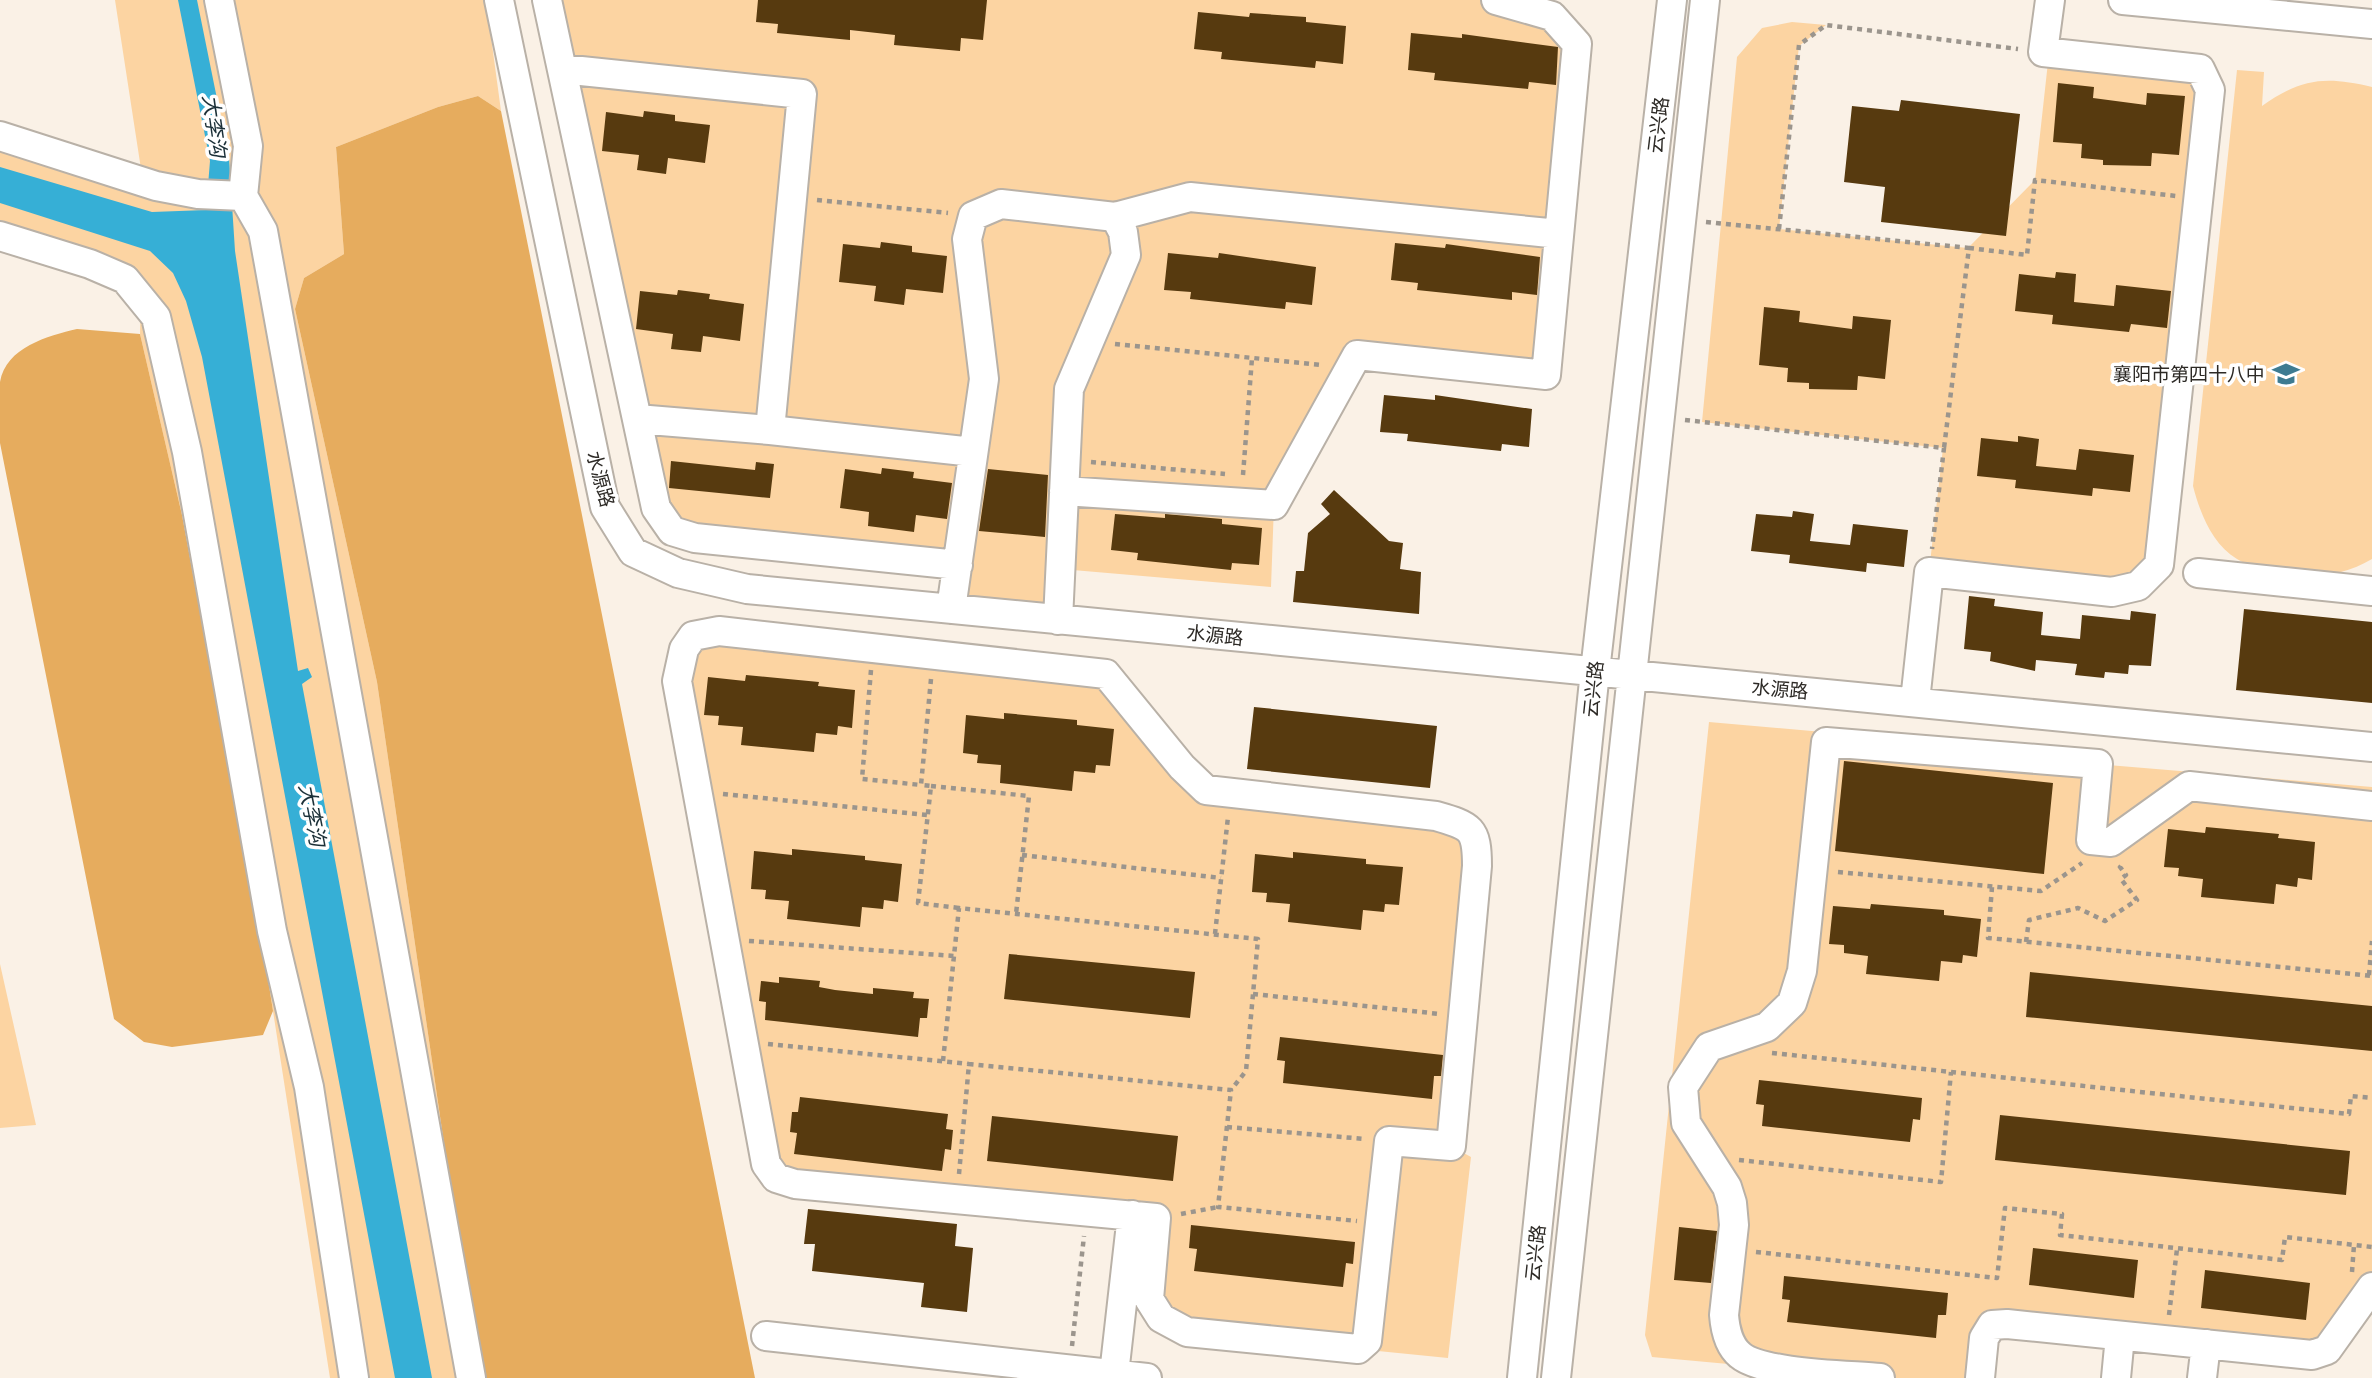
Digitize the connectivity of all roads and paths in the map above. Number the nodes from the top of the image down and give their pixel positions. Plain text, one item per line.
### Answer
1 (219, 0) edge
2 (499, 0) edge
3 (547, 0) edge
4 (1496, 0) edge
5 (1672, 0) edge
6 (1705, 0) edge
7 (2050, 0) edge
8 (2123, 0) edge
9 (2372, 24) edge
10 (2043, 52) junction
11 (562, 69) junction
12 (0, 136) edge
13 (239, 196) junction
14 (792, 197) junction
15 (2199, 198) junction
16 (973, 216) junction
17 (1115, 217) junction
18 (1681, 219) junction
19 (1779, 229) junction
20 (1559, 234) junction
21 (0, 236) edge
22 (1969, 248) junction
23 (1090, 341) junction
24 (1252, 358) junction
25 (1350, 368) junction
26 (1660, 418) junction
27 (637, 419) junction
28 (770, 430) junction
29 (1944, 448) junction
30 (973, 452) junction
31 (1066, 459) junction
32 (1243, 475) junction
33 (1289, 479) junction
34 (1064, 491) junction
35 (958, 565) junction
36 (1930, 572) junction
37 (2198, 573) dead end
38 (2372, 591) edge
39 (951, 609) junction
40 (1058, 620) junction
41 (873, 649) junction
42 (934, 655) junction
43 (1595, 671) junction
44 (1631, 675) junction
45 (1914, 701) junction
46 (2075, 716) junction
47 (2372, 747) edge
48 (2071, 762) junction
49 (921, 785) junction
50 (931, 786) junction
51 (697, 792) junction
52 (1230, 794) junction
53 (2372, 806) edge
54 (928, 815) junction
55 (2111, 842) junction
56 (1022, 855) junction
57 (1812, 869) junction
58 (1221, 878) junction
59 (1992, 887) junction
60 (959, 908) junction
61 (1016, 914) junction
62 (1215, 934) junction
63 (725, 939) junction
64 (2372, 941) edge
65 (2026, 942) junction
66 (954, 956) junction
67 (2370, 975) edge
68 (1253, 994) junction
69 (1464, 1017) junction
70 (1767, 1027) junction
71 (744, 1042) junction
72 (943, 1061) junction
73 (969, 1064) junction
74 (1951, 1072) junction
75 (1231, 1090) junction
76 (2372, 1098) edge
77 (1227, 1127) junction
78 (1389, 1141) junction
79 (1705, 1157) junction
80 (956, 1199) junction
81 (1218, 1208) junction
82 (1087, 1211) junction
83 (1144, 1216) junction
84 (1380, 1223) junction
85 (2372, 1247) edge
86 (1731, 1249) junction
87 (2177, 1249) junction
88 (2372, 1287) edge
89 (766, 1336) dead end
90 (2120, 1336) junction
91 (2166, 1340) junction
92 (2206, 1344) junction
93 (1069, 1369) junction
94 (1114, 1374) junction
95 (354, 1378) edge
96 (471, 1378) edge
97 (1147, 1378) edge
98 (1522, 1378) edge
99 (1556, 1378) edge
100 (1880, 1378) edge
101 (1980, 1378) edge
102 (2116, 1378) edge
103 (2202, 1378) edge

1 - 13 street
2 - 39 street, 水源路
3 - 11 street
4 - 20 street
5 - 43 street, 云兴路
6 - 18 street, 云兴路
7 - 10 street
8 - 9 street
10 - 15 street
10 - 19 path
11 - 14 street
11 - 27 street
12 - 13 street
13 - 96 street
14 - 16 path
14 - 28 street
15 - 22 path
15 - 36 street
16 - 17 street
16 - 30 street
17 - 20 street
17 - 23 street
18 - 19 path
18 - 26 street, 云兴路
19 - 22 path
20 - 25 street
21 - 95 street
22 - 29 path
23 - 24 path
23 - 31 street
24 - 25 path
24 - 32 path
25 - 33 street
26 - 29 path
26 - 44 street, 云兴路
27 - 28 street
27 - 35 street
28 - 30 street
29 - 36 path
30 - 35 street
31 - 32 path
31 - 34 street
32 - 33 path
33 - 34 street
34 - 40 street
35 - 39 street
36 - 45 street
37 - 38 street
39 - 40 street, 水源路
40 - 43 street, 水源路
41 - 42 street
41 - 49 path
41 - 51 street
42 - 49 path
42 - 52 street
43 - 44 street, 水源路
43 - 98 street, 云兴路
44 - 45 street, 水源路
44 - 99 street, 云兴路
45 - 46 street, 水源路
46 - 47 street, 水源路
46 - 48 street
48 - 55 street
48 - 57 street
49 - 50 path
50 - 54 path
50 - 56 path
51 - 54 path
51 - 63 street
52 - 58 path
52 - 69 street
53 - 55 street
54 - 60 path
55 - 59 path
55 - 65 path
56 - 58 path
56 - 61 path
57 - 59 path
57 - 70 street
58 - 62 path
59 - 65 path
60 - 61 path
60 - 66 path
61 - 62 path
62 - 68 path
63 - 66 path
63 - 71 street
64 - 67 path
65 - 67 path
66 - 72 path
68 - 69 path
68 - 75 path
69 - 78 street
70 - 74 path
70 - 79 street
71 - 72 path
71 - 80 street
72 - 73 path
73 - 75 path
73 - 80 path
74 - 76 path
74 - 79 path
75 - 77 path
77 - 78 path
77 - 81 path
78 - 84 street
79 - 86 street
80 - 82 street
81 - 83 path
81 - 84 path
82 - 83 street
82 - 93 path
83 - 84 street
83 - 94 street
85 - 87 path
86 - 87 path
86 - 100 street
87 - 91 path
88 - 92 street
89 - 93 street
90 - 91 street
90 - 101 street
90 - 102 street
91 - 92 street
92 - 103 street
93 - 94 street
94 - 97 street

